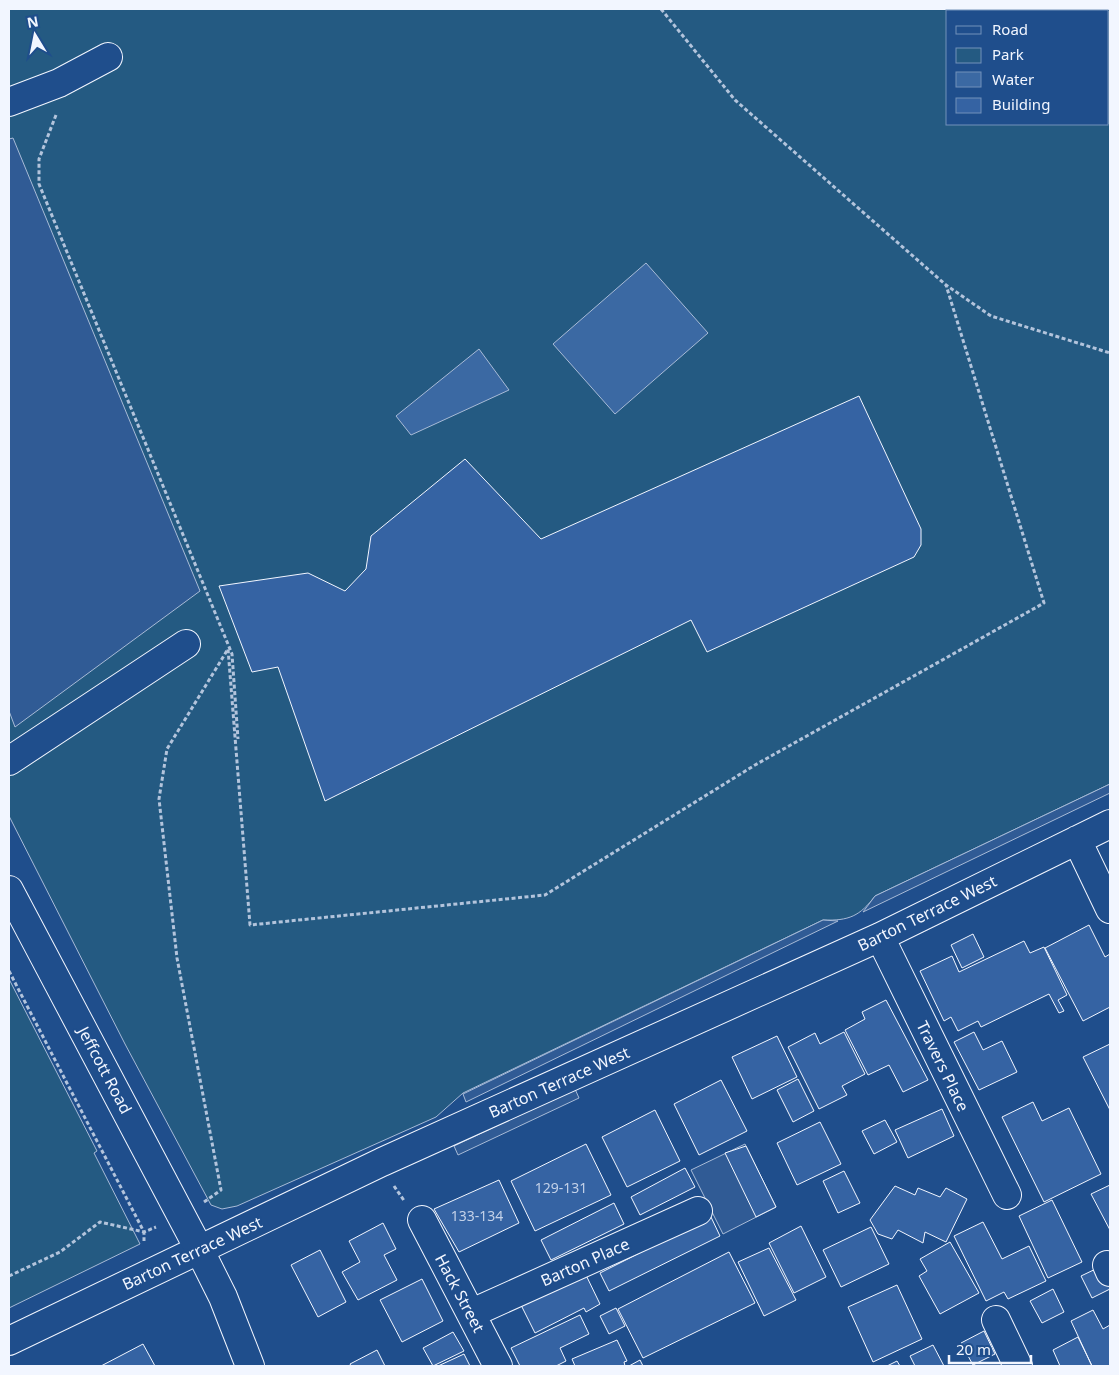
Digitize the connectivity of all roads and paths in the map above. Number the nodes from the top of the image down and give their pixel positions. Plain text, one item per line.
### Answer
1 (661, 9) edge
2 (108, 58) dead end
3 (59, 83) junction
4 (9, 102) edge
5 (946, 284) junction
6 (1110, 353) edge
7 (186, 644) dead end
8 (9, 760) edge
9 (1110, 824) edge
10 (1077, 840) junction
11 (9, 890) edge
12 (1110, 909) edge
13 (250, 924) junction
14 (880, 937) junction
15 (9, 971) edge
16 (382, 1162) junction
17 (221, 1190) dead end
18 (1007, 1195) dead end
19 (698, 1211) dead end
20 (422, 1220) joint
21 (144, 1232) junction
22 (144, 1242) dead end
23 (200, 1251) junction
24 (9, 1276) edge
25 (472, 1313) junction
26 (996, 1320) dead end
27 (9, 1341) edge
28 (250, 1366) edge
29 (498, 1366) edge
30 (1018, 1366) edge

1 - 5 path
2 - 3 street
3 - 4 street
3 - 13 path
5 - 6 path
5 - 13 path
7 - 8 street
9 - 10 street, Barton Terrace West
10 - 12 street
10 - 14 street, Barton Terrace West
11 - 23 street, Jeffcott Road
13 - 17 path
14 - 16 street, Barton Terrace West
14 - 18 street, Travers Place
15 - 21 path
16 - 20 path
16 - 23 street, Barton Terrace West
19 - 25 street, Barton Place
20 - 25 street, Hack Street
21 - 22 path
21 - 24 path
23 - 27 street, Barton Terrace West
23 - 28 street, Jeffcott Road
25 - 29 street, Hack Street
26 - 30 street

